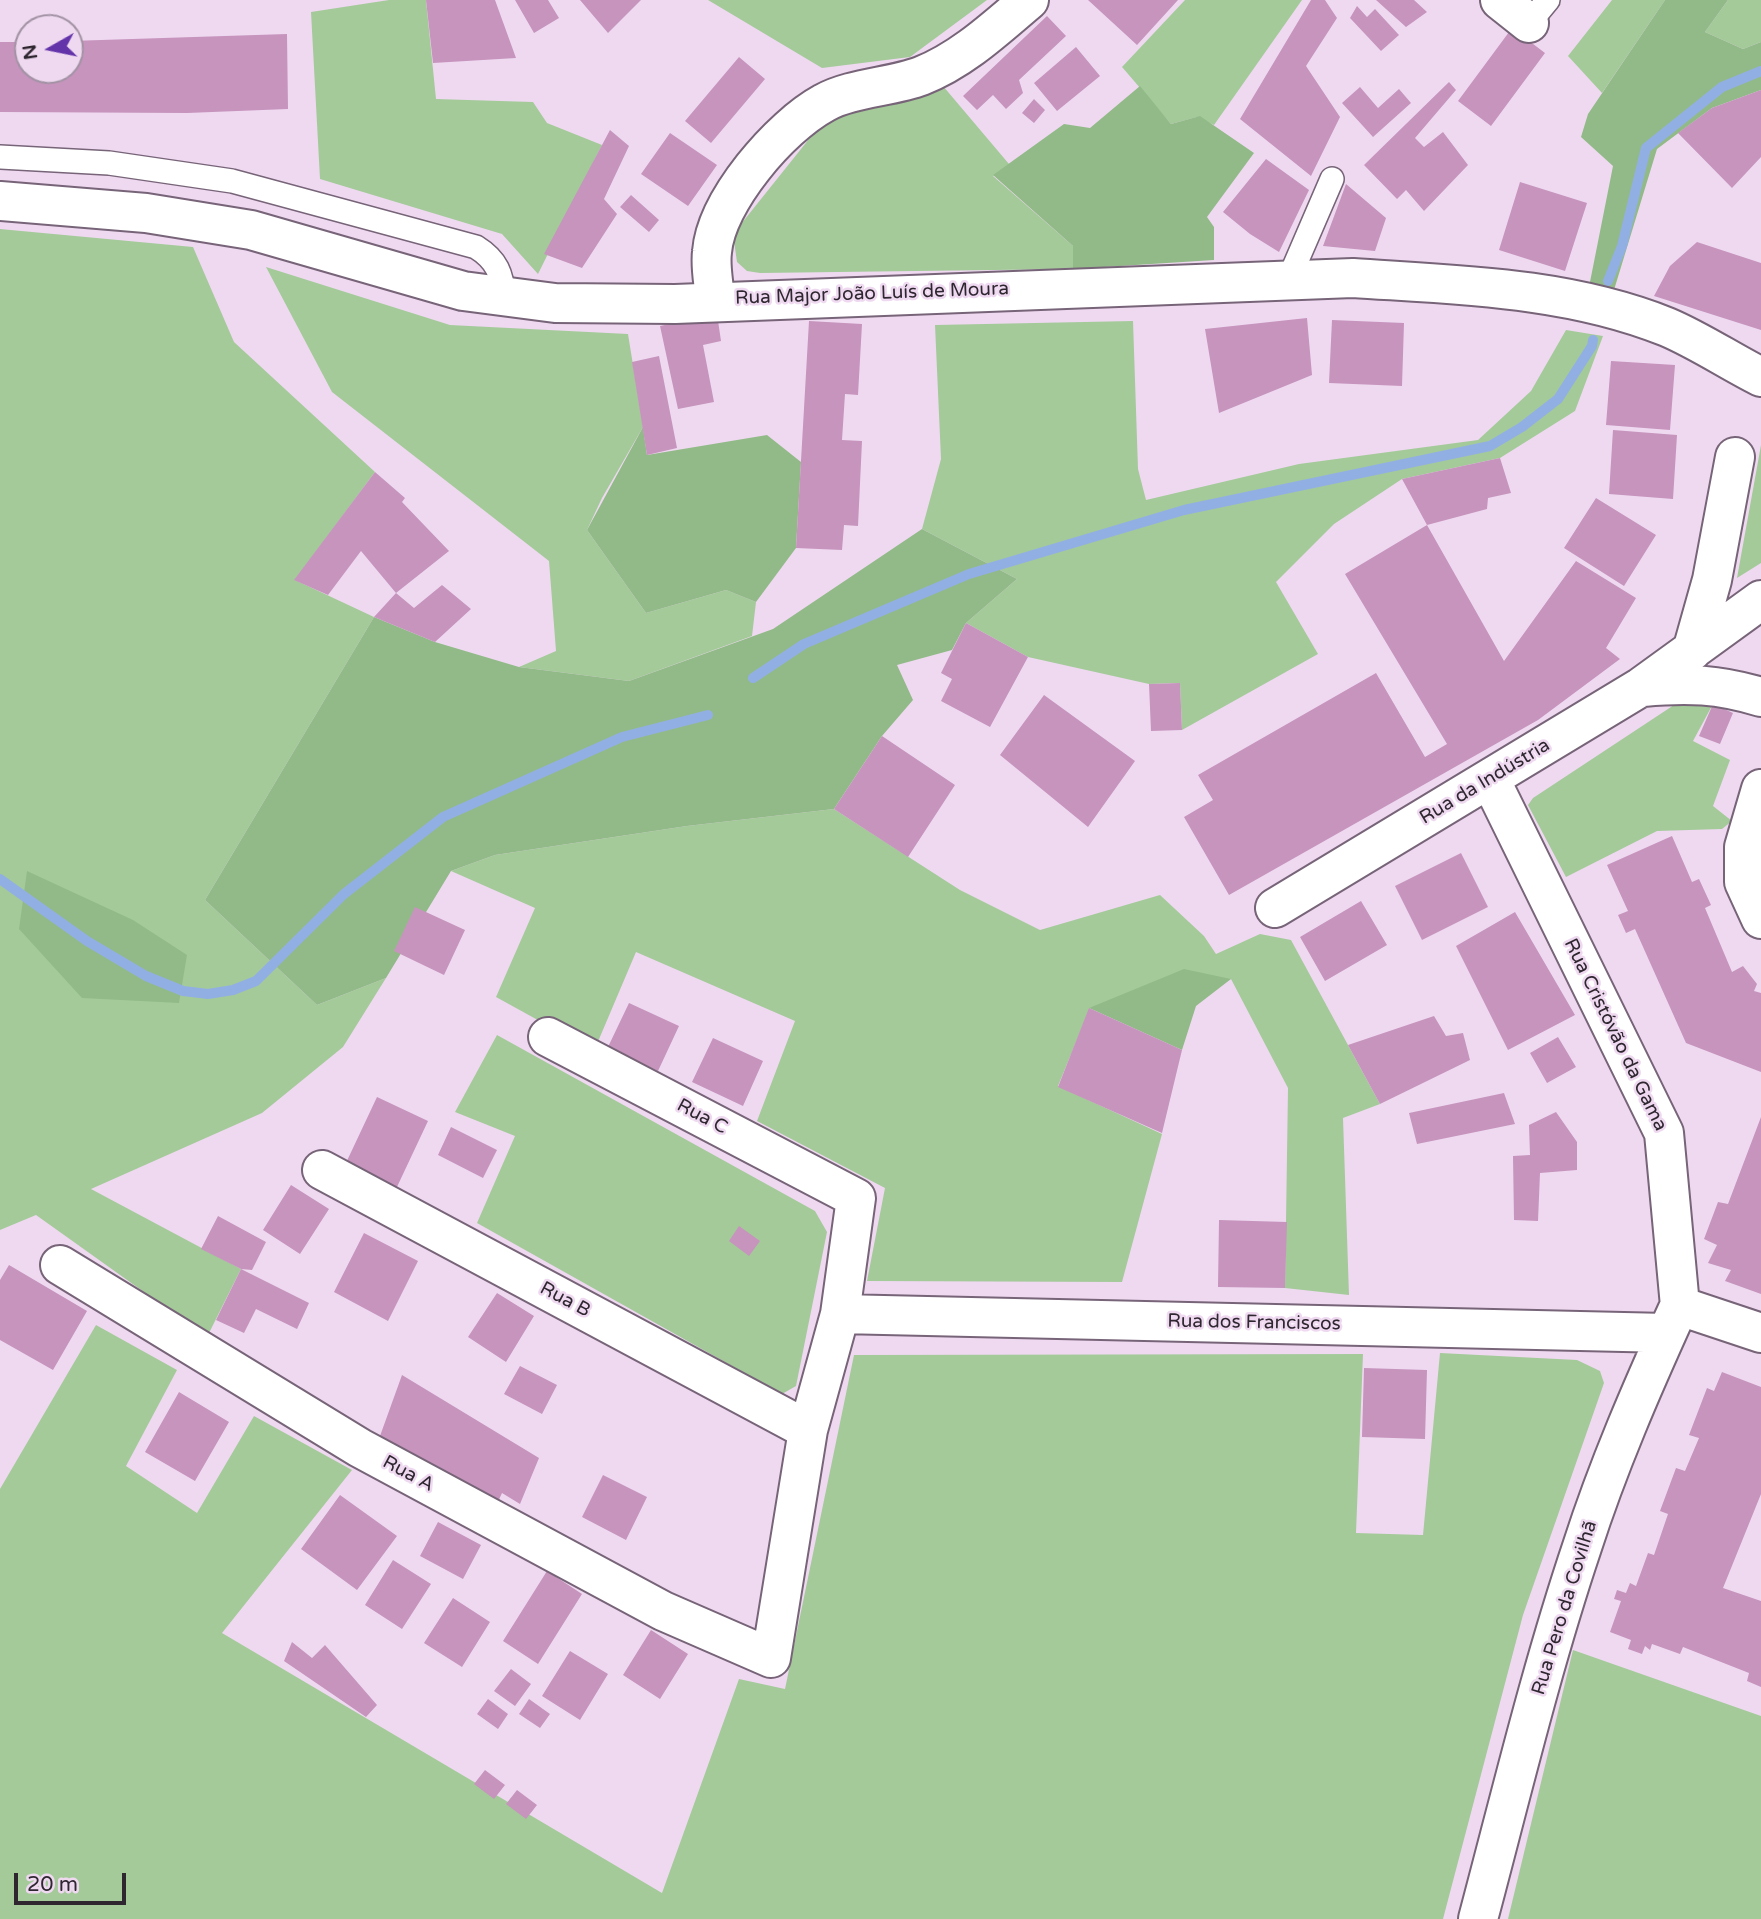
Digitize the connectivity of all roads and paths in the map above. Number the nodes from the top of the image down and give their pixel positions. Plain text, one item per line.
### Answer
1 (1029, 0) edge
2 (0, 157) edge
3 (1332, 179) dead end
4 (0, 201) edge
5 (1288, 281) junction
6 (504, 298) junction
7 (715, 300) junction
8 (1756, 375) edge
9 (1735, 457) dead end
10 (1754, 609) edge
11 (1692, 651) junction
12 (1641, 687) junction
13 (1761, 697) edge
14 (1490, 779) junction
15 (1761, 789) edge
16 (1753, 862) edge
17 (1275, 908) dead end
18 (1761, 919) edge
19 (548, 1037) dead end
20 (322, 1170) dead end
21 (60, 1265) dead end
22 (840, 1314) junction
23 (1674, 1319) junction
24 (1761, 1333) edge
25 (808, 1430) junction
26 (1478, 1919) edge

1 - 7 street
2 - 6 lane
3 - 5 lane
4 - 6 street, Rua Major João Luís de Moura
5 - 7 street, Rua Major João Luís de Moura
5 - 8 street, Rua Major João Luís de Moura
6 - 7 street, Rua Major João Luís de Moura
9 - 11 street
10 - 11 street, Rua da Indústria
11 - 12 street, Rua da Indústria
12 - 13 street
12 - 14 street, Rua da Indústria
14 - 17 street, Rua da Indústria
14 - 23 street, Rua Cristóvão da Gama
15 - 16 street
16 - 18 street
19 - 22 street, Rua C
20 - 25 street, Rua B
21 - 25 street, Rua A
22 - 23 street, Rua dos Franciscos
22 - 25 street
23 - 24 street
23 - 26 street, Rua Pero da Covilhã

